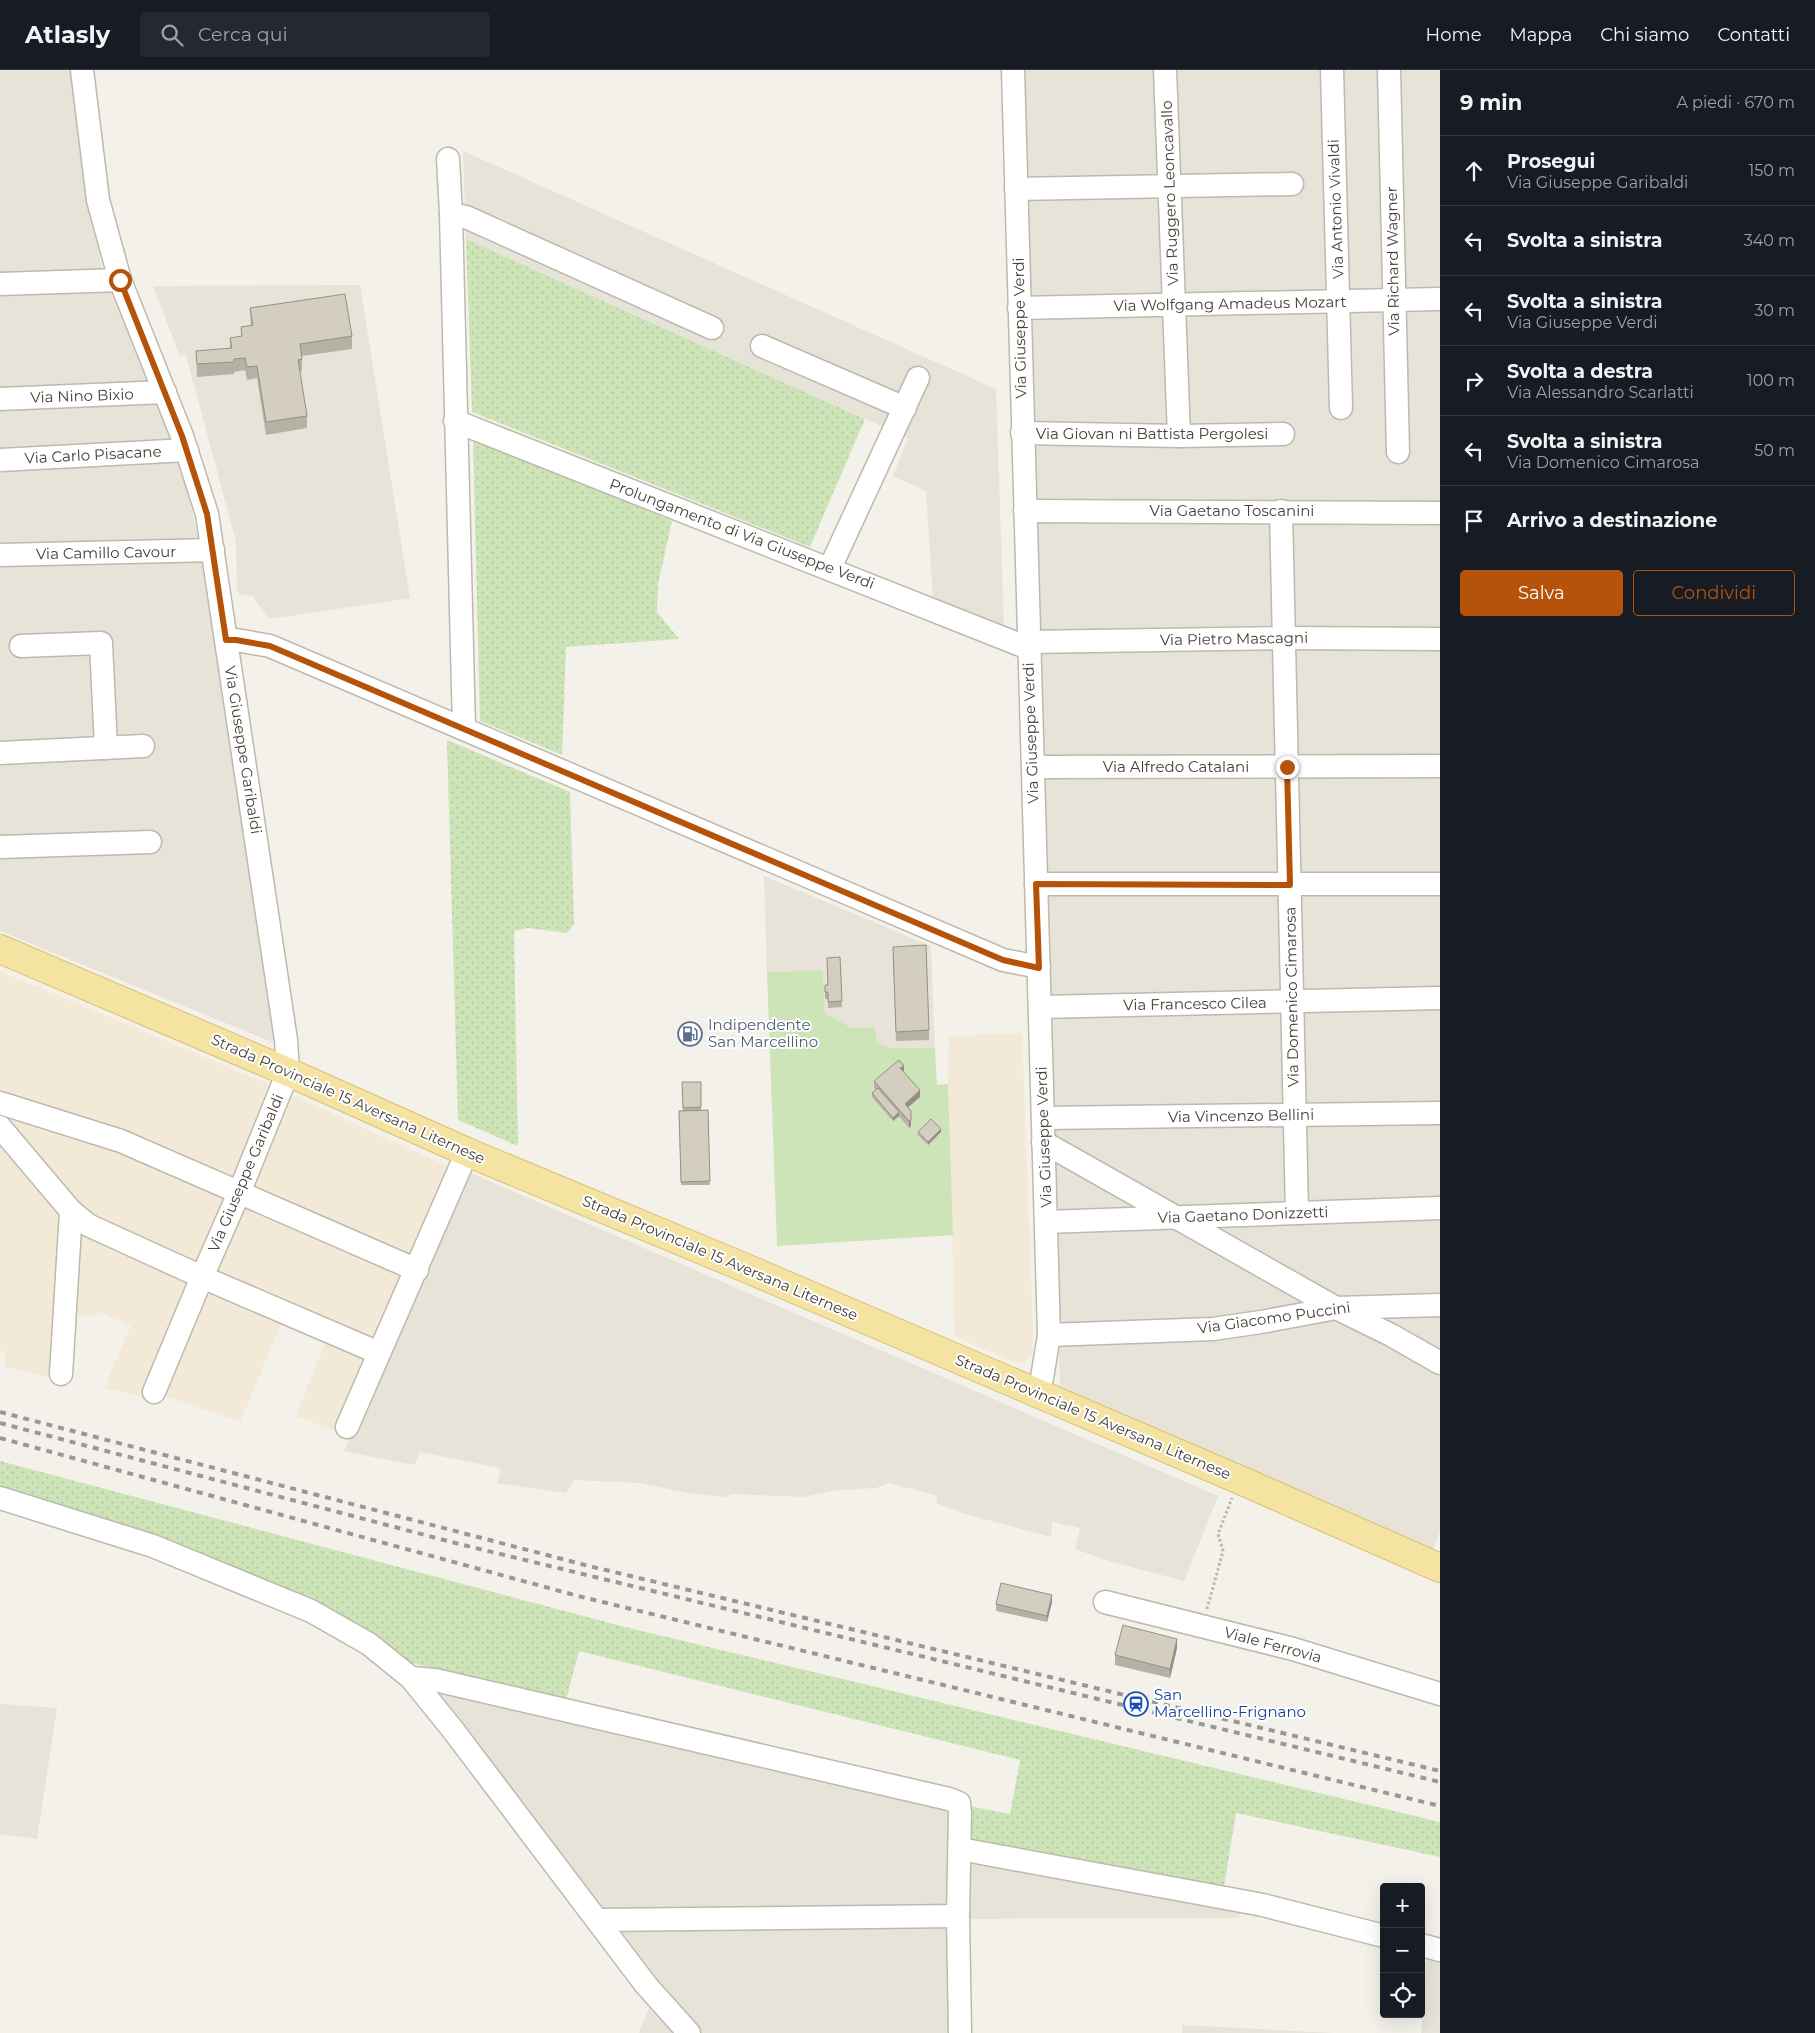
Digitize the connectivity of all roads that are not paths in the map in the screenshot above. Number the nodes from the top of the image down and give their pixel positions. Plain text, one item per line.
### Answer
1 (82, 70) edge
2 (1013, 70) edge
3 (1165, 70) edge
4 (1332, 70) edge
5 (1389, 70) edge
6 (448, 158) dead end
7 (1292, 184) dead end
8 (1170, 187) junction
9 (1016, 189) junction
10 (451, 214) junction
11 (120, 280) junction
12 (0, 284) edge
13 (1440, 299) edge
14 (1394, 301) junction
15 (1338, 302) junction
16 (1175, 306) junction
17 (1019, 308) junction
18 (712, 328) dead end
19 (762, 346) dead end
20 (918, 378) dead end
21 (165, 392) junction
22 (0, 399) edge
23 (905, 408) junction
24 (1341, 408) dead end
25 (455, 421) junction
26 (1022, 433) junction
27 (1282, 434) dead end
28 (1179, 436) junction
29 (186, 450) junction
30 (1398, 452) dead end
31 (0, 460) edge
32 (1025, 511) junction
33 (1281, 511) junction
34 (1440, 513) edge
35 (212, 550) junction
36 (0, 556) edge
37 (830, 568) junction
38 (1284, 638) junction
39 (1440, 639) edge
40 (226, 640) junction
41 (1028, 645) junction
42 (21, 646) dead end
43 (464, 728) junction
44 (144, 746) dead end
45 (106, 748) junction
46 (0, 753) edge
47 (1440, 766) edge
48 (1033, 767) junction
49 (1287, 767) junction
50 (150, 842) dead end
51 (0, 847) edge
52 (1036, 884) junction
53 (1440, 884) edge
54 (1290, 885) junction
55 (0, 949) edge
56 (1039, 968) junction
57 (1440, 998) edge
58 (1292, 1003) junction
59 (1040, 1008) junction
60 (288, 1072) junction
61 (0, 1104) edge
62 (1440, 1113) edge
63 (1295, 1116) junction
64 (1043, 1118) junction
65 (0, 1127) edge
66 (1043, 1142) junction
67 (467, 1152) junction
68 (239, 1193) junction
69 (1440, 1208) edge
70 (71, 1211) junction
71 (1298, 1213) junction
72 (1177, 1217) junction
73 (1046, 1222) junction
74 (417, 1270) junction
75 (202, 1277) junction
76 (1440, 1305) edge
77 (1336, 1308) junction
78 (1049, 1335) junction
79 (379, 1353) junction
80 (1440, 1363) edge
81 (61, 1374) dead end
82 (154, 1392) dead end
83 (1037, 1394) junction
84 (347, 1427) dead end
85 (0, 1498) edge
86 (1440, 1568) edge
87 (1105, 1602) dead end
88 (411, 1678) junction
89 (1440, 1694) edge
90 (960, 1849) junction
91 (958, 1916) junction
92 (598, 1920) junction
93 (1380, 1935) edge
94 (1425, 1946) edge
95 (1440, 1950) edge
96 (689, 2033) edge
97 (960, 2033) edge

1 - 11 street, Via Giuseppe Garibaldi
2 - 9 street, Via Giuseppe Verdi
3 - 8 street, Via Ruggero Leoncavallo
4 - 15 street, Via Antonio Vivaldi
5 - 14 street, Via Richard Wagner
6 - 10 street
7 - 8 street
8 - 9 street
8 - 16 street, Via Ruggero Leoncavallo
9 - 17 street, Via Giuseppe Verdi
10 - 18 street
10 - 25 street
11 - 12 street
11 - 21 street, Via Giuseppe Garibaldi
13 - 14 street, Via Wolfgang Amadeus Mozart
14 - 15 street, Via Wolfgang Amadeus Mozart
14 - 30 street, Via Richard Wagner
15 - 16 street, Via Wolfgang Amadeus Mozart
15 - 24 street, Via Antonio Vivaldi
16 - 17 street, Via Wolfgang Amadeus Mozart
16 - 28 street, Via Ruggero Leoncavallo
17 - 26 street, Via Giuseppe Verdi
19 - 23 street
20 - 23 street
21 - 22 street, Via Nino Bixio
21 - 29 street, Via Giuseppe Garibaldi
23 - 37 street
25 - 37 street, Prolungamento di Via Giuseppe Verdi
25 - 43 street
26 - 28 street, Via Giovan ni Battista Pergolesi
26 - 32 street, Via Giuseppe Verdi
27 - 28 street, Via Giovan ni Battista Pergolesi
29 - 31 street, Via Carlo Pisacane
29 - 35 street, Via Giuseppe Garibaldi
32 - 33 street, Via Gaetano Toscanini
32 - 41 street, Via Giuseppe Verdi
33 - 34 street, Via Gaetano Toscanini
33 - 38 street, Via Domenico Cimarosa
35 - 36 street, Via Camillo Cavour
35 - 40 street, Via Giuseppe Garibaldi
37 - 41 street, Prolungamento di Via Giuseppe Verdi
38 - 39 street, Via Pietro Mascagni
38 - 41 street, Via Pietro Mascagni
38 - 49 street, Via Domenico Cimarosa
40 - 43 street
40 - 60 street, Via Giuseppe Garibaldi
41 - 48 street, Via Giuseppe Verdi
42 - 45 street
43 - 56 street
44 - 45 street
45 - 46 street
47 - 49 street, Via Alfredo Catalani
48 - 49 street, Via Alfredo Catalani
48 - 52 street, Via Giuseppe Verdi
49 - 54 street, Via Domenico Cimarosa
50 - 51 street
52 - 54 street
52 - 56 street, Via Giuseppe Verdi
53 - 54 street
54 - 58 street, Via Domenico Cimarosa
55 - 60 main road, Strada Provinciale 15 Aversana Liternese
56 - 59 street, Via Giuseppe Verdi
57 - 58 street, Via Francesco Cilea
58 - 59 street, Via Francesco Cilea
58 - 63 street, Via Domenico Cimarosa
59 - 64 street, Via Giuseppe Verdi
60 - 67 main road, Strada Provinciale 15 Aversana Liternese
60 - 68 street, Via Giuseppe Garibaldi
61 - 68 street
62 - 63 street, Via Vincenzo Bellini
63 - 64 street, Via Vincenzo Bellini
63 - 71 street, Via Domenico Cimarosa
64 - 66 street, Via Giuseppe Verdi
65 - 70 street
66 - 72 street
66 - 73 street, Via Giuseppe Verdi
67 - 74 street
67 - 83 main road, Strada Provinciale 15 Aversana Liternese
68 - 74 street
68 - 75 street, Via Giuseppe Garibaldi
69 - 71 street, Via Gaetano Donizzetti
70 - 75 street
70 - 81 street
71 - 72 street, Via Gaetano Donizzetti
72 - 73 street, Via Gaetano Donizzetti
72 - 77 street
73 - 78 street, Via Giuseppe Verdi
74 - 79 street
75 - 79 street
75 - 82 street, Via Giuseppe Garibaldi
76 - 77 street, Via Giacomo Puccini
77 - 78 street, Via Giacomo Puccini
77 - 80 street
78 - 83 street, Via Giuseppe Verdi
79 - 84 street
83 - 86 main road, Strada Provinciale 15 Aversana Liternese
85 - 88 street
87 - 89 street, Viale Ferrovia
88 - 90 street
88 - 92 street
90 - 91 street
90 - 93 street
91 - 92 street
91 - 97 street
92 - 96 street
94 - 95 street

